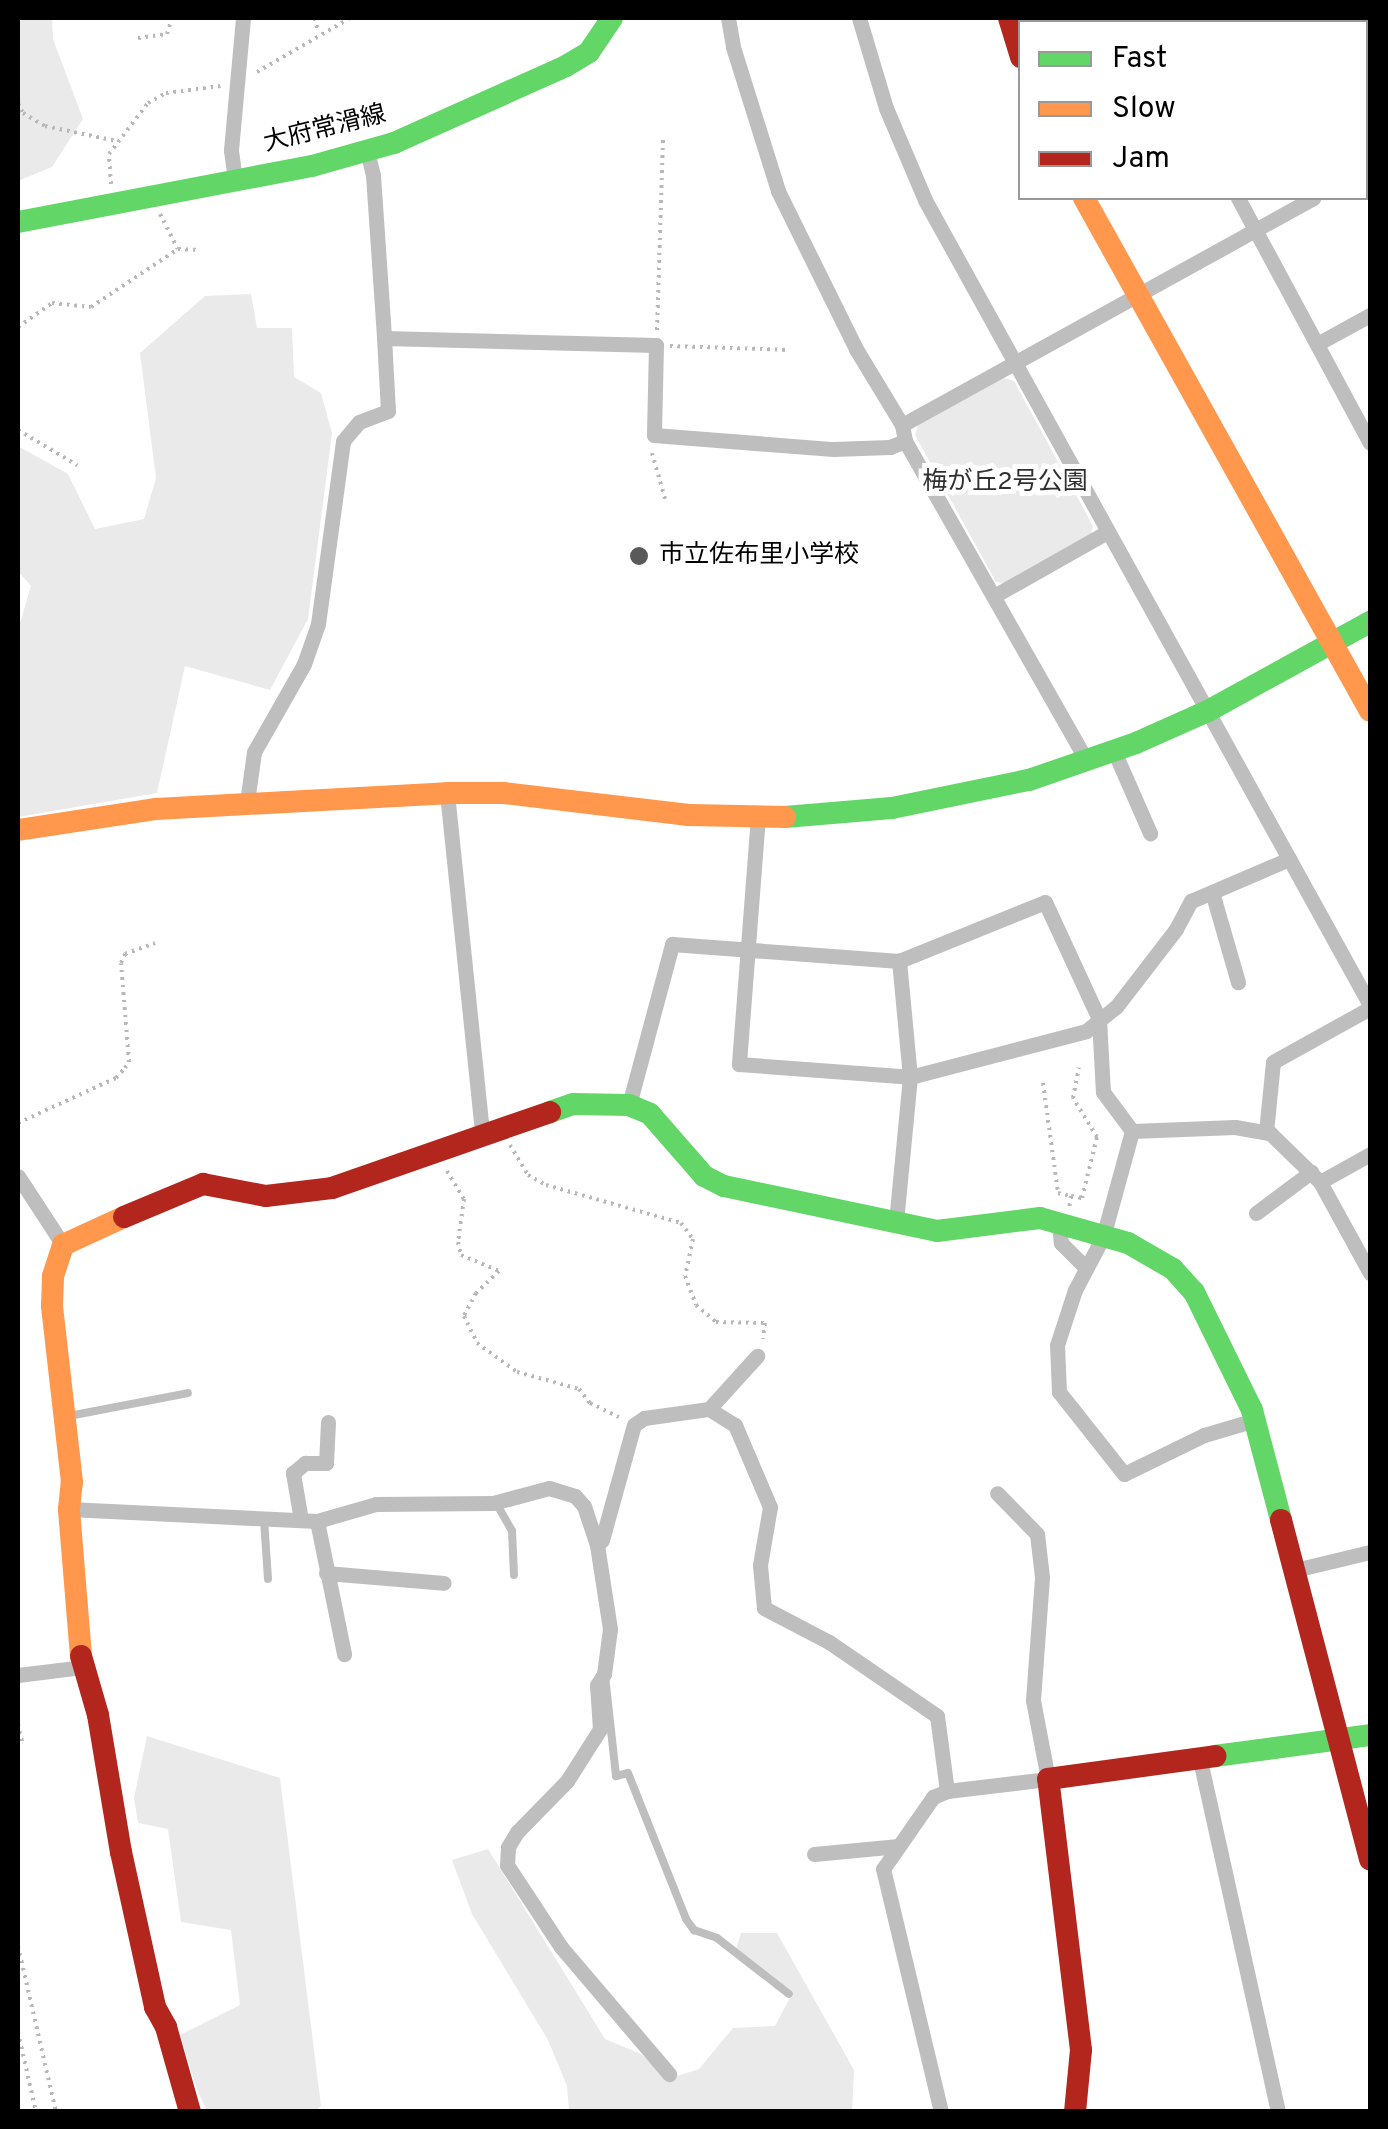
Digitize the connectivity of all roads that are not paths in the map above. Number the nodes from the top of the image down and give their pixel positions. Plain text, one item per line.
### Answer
1 (244, 18) edge
2 (612, 18) edge
3 (728, 18) edge
4 (859, 18) edge
5 (1008, 18) edge
6 (1018, 50) edge
7 (366, 150) junction
8 (235, 180) junction
9 (1085, 200) edge
10 (1239, 200) edge
11 (1310, 200) edge
12 (18, 222) edge
13 (1256, 230) junction
14 (1139, 295) junction
15 (1370, 314) edge
16 (384, 338) junction
17 (1317, 344) junction
18 (1012, 364) junction
19 (904, 433) junction
20 (1370, 442) edge
21 (1108, 532) junction
22 (994, 596) junction
23 (1370, 622) edge
24 (1333, 642) junction
25 (1208, 711) junction
26 (1370, 711) edge
27 (1114, 751) junction
28 (1087, 762) junction
29 (447, 793) junction
30 (246, 802) junction
31 (758, 816) junction
32 (18, 830) edge
33 (1150, 833) dead end
34 (1289, 859) junction
35 (1212, 892) junction
36 (748, 950) junction
37 (899, 961) junction
38 (1238, 982) dead end
39 (1370, 1007) edge
40 (1099, 1023) junction
41 (910, 1077) junction
42 (629, 1105) junction
43 (492, 1130) junction
44 (1132, 1131) junction
45 (1266, 1132) junction
46 (1370, 1154) edge
47 (18, 1176) edge
48 (1316, 1177) junction
49 (1256, 1212) dead end
50 (896, 1222) junction
51 (1062, 1226) junction
52 (1103, 1237) junction
53 (63, 1245) junction
54 (1086, 1268) junction
55 (1370, 1273) edge
56 (757, 1356) road end
57 (188, 1393) dead end
58 (709, 1409) junction
59 (64, 1417) junction
60 (1255, 1420) junction
61 (328, 1422) dead end
62 (996, 1493) dead end
63 (496, 1502) junction
64 (69, 1509) junction
65 (264, 1519) junction
66 (309, 1521) junction
67 (597, 1546) junction
68 (1370, 1552) edge
69 (1295, 1570) junction
70 (326, 1573) junction
71 (514, 1574) dead end
72 (268, 1579) dead end
73 (444, 1584) dead end
74 (344, 1654) dead end
75 (82, 1667) junction
76 (604, 1674) junction
77 (18, 1675) edge
78 (1370, 1735) edge
79 (1336, 1740) junction
80 (1200, 1760) junction
81 (1048, 1779) junction
82 (947, 1791) junction
83 (899, 1846) junction
84 (814, 1854) dead end
85 (1370, 1860) edge
86 (789, 1994) dead end
87 (669, 2074) dead end
88 (190, 2112) edge
89 (942, 2112) edge
90 (1075, 2112) edge
91 (1278, 2112) edge

1 - 8 street
2 - 7 street, 大府常滑線
3 - 19 street
4 - 18 street
5 - 6 street
7 - 8 street, 大府常滑線
7 - 16 street
8 - 12 street, 大府常滑線
9 - 14 street
10 - 13 street
11 - 13 street
13 - 14 street
13 - 17 street
14 - 18 street
14 - 24 street
15 - 17 street
16 - 19 street
16 - 30 street
17 - 20 street
18 - 19 street
18 - 21 street
19 - 22 street
21 - 22 street
21 - 25 street
22 - 28 street
23 - 24 street
24 - 25 street
24 - 26 street
25 - 27 street
25 - 34 street
27 - 28 street
27 - 33 street
28 - 31 street
29 - 30 street
29 - 31 street
29 - 43 street
30 - 32 street
31 - 36 street
34 - 35 street
34 - 39 street
35 - 38 street
35 - 40 street
36 - 37 street
36 - 41 street
36 - 42 street
37 - 40 street
37 - 41 street
39 - 45 street
40 - 41 street
40 - 44 street
41 - 50 street
42 - 43 street
42 - 50 street
43 - 53 street
44 - 45 street
44 - 52 street
45 - 48 street
46 - 48 street
47 - 53 street
48 - 49 street
48 - 55 street
50 - 51 street
51 - 52 street
51 - 54 street
52 - 54 street
52 - 60 street
53 - 59 street
54 - 60 street
56 - 58 street
57 - 59 lane
58 - 67 street
58 - 82 street
59 - 64 street
60 - 69 street
61 - 66 street
62 - 81 street
63 - 66 street
63 - 67 street
63 - 71 lane
64 - 65 street
64 - 75 street
65 - 66 street
65 - 72 lane
66 - 70 street
67 - 76 street
68 - 69 street
69 - 79 street
70 - 73 street
70 - 74 street
75 - 77 street
75 - 88 street
76 - 86 lane
76 - 87 street
78 - 79 street
79 - 80 street
79 - 85 street
80 - 81 street
80 - 91 street
81 - 82 street
81 - 90 street
82 - 83 street
83 - 84 street
83 - 89 street

